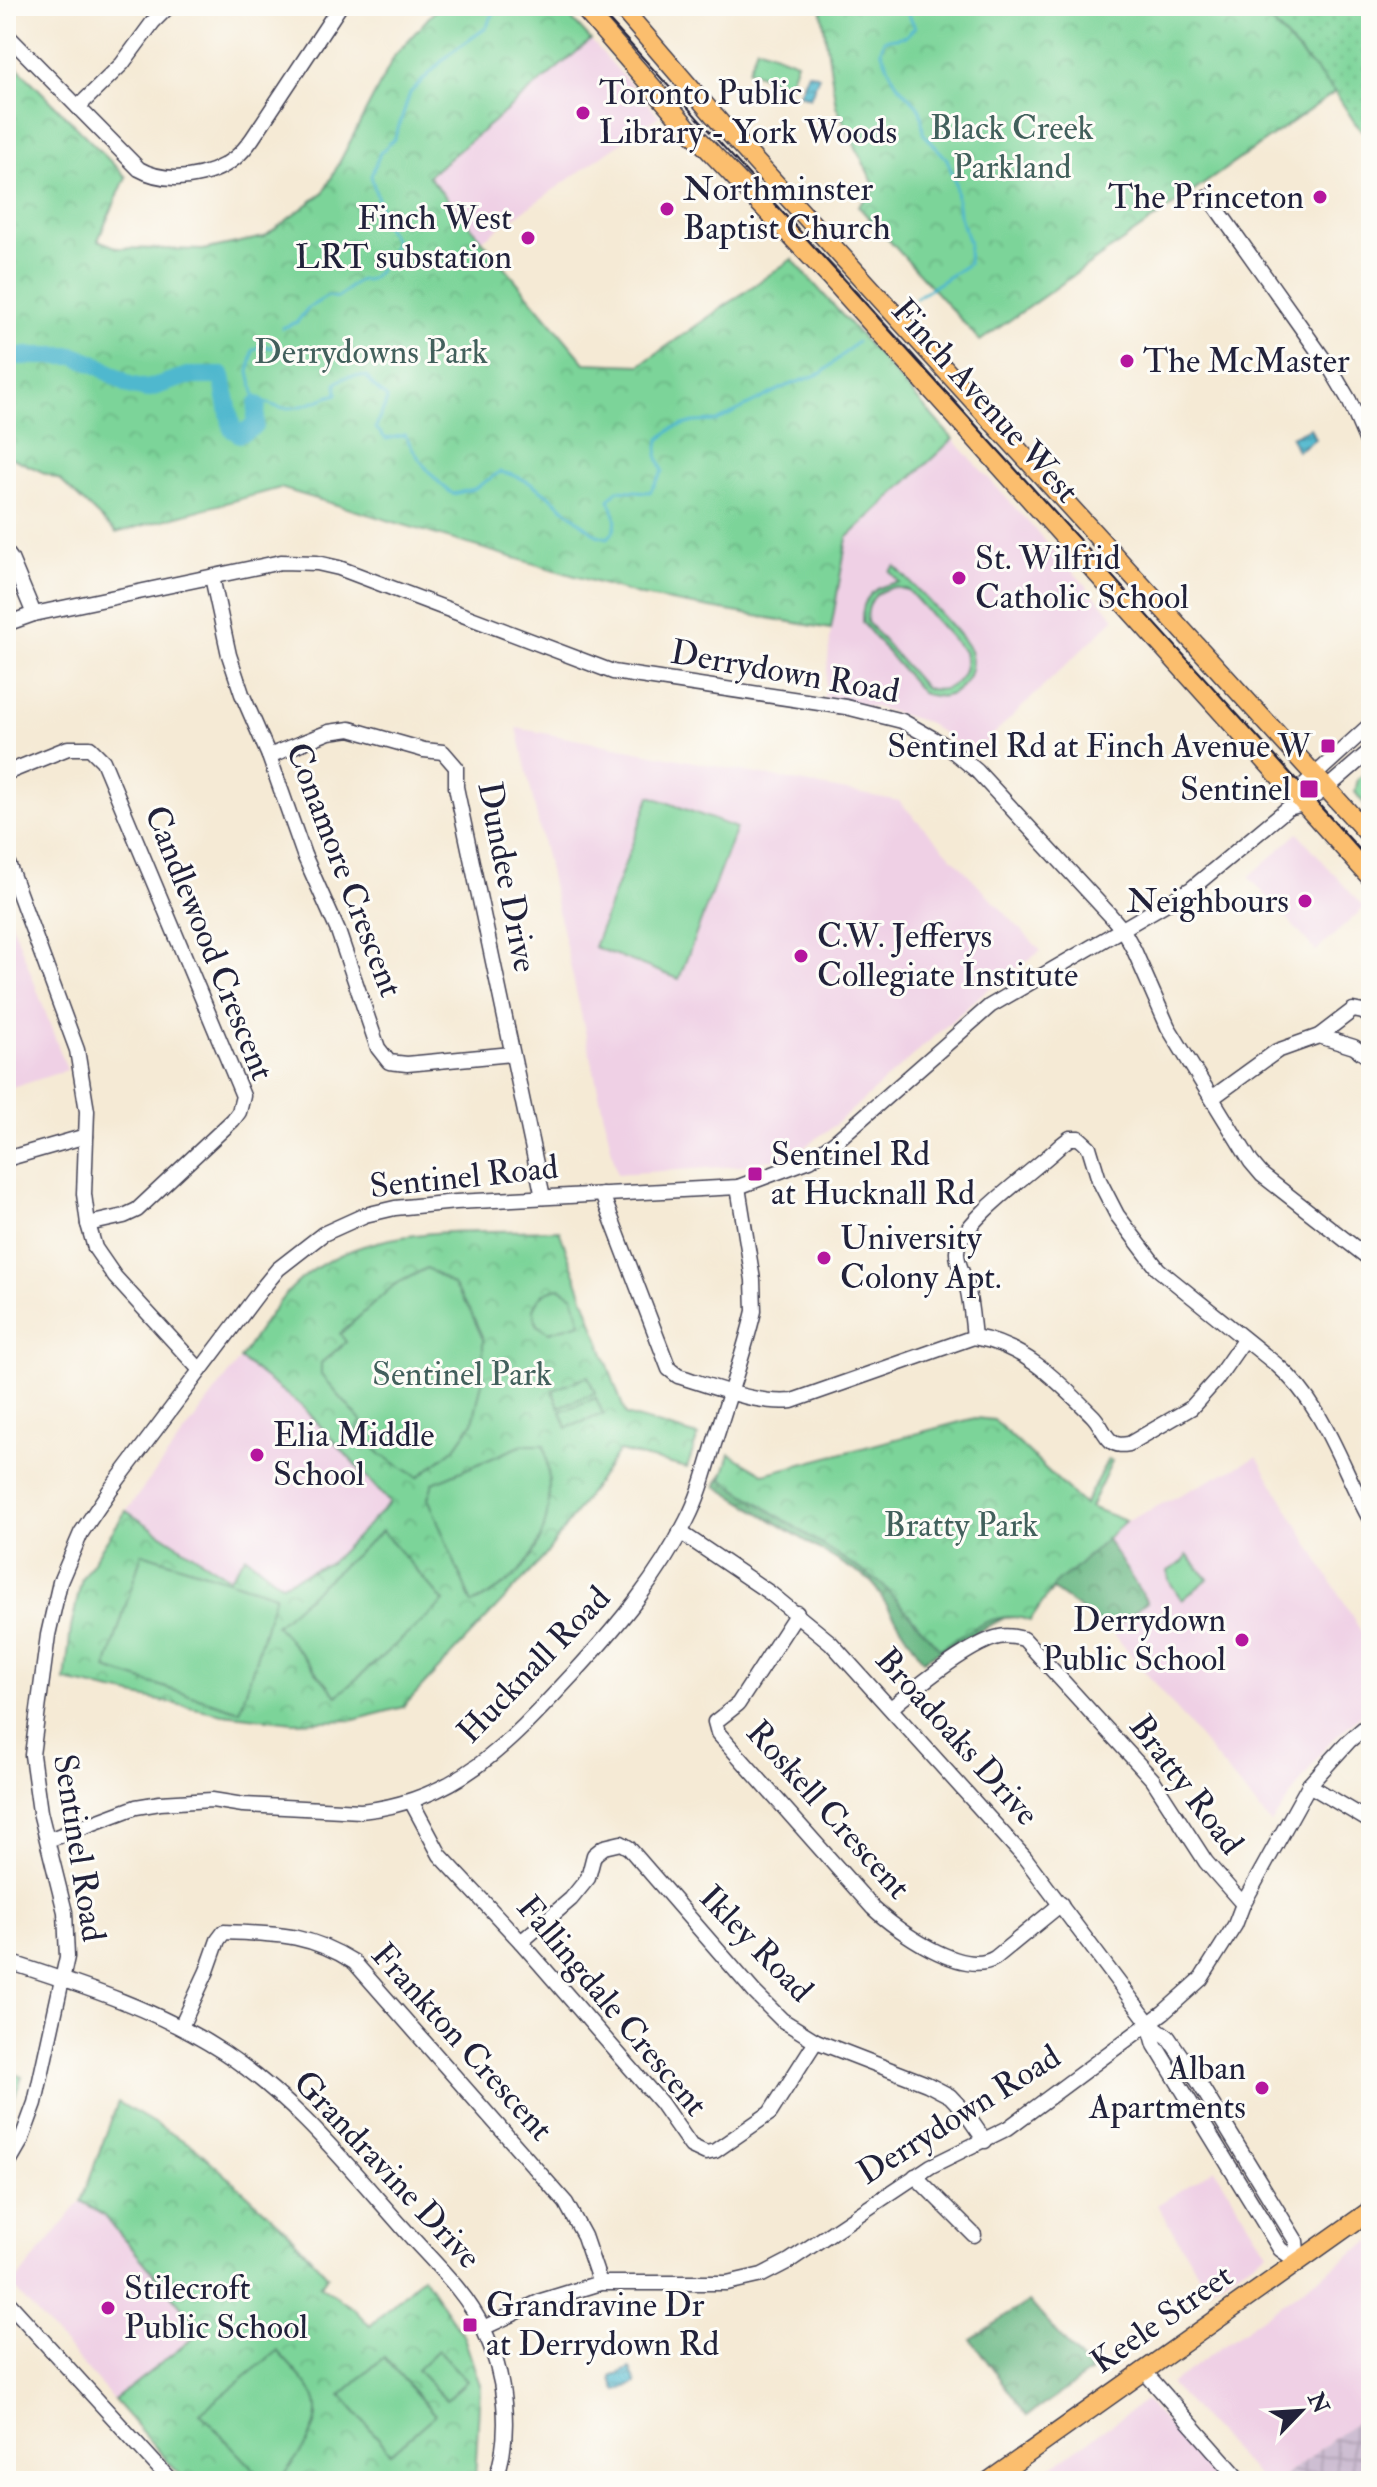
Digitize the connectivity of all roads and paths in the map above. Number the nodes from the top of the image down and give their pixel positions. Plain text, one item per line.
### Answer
1 (169, 6) edge
2 (340, 6) edge
3 (582, 6) edge
4 (619, 6) edge
5 (598, 24) junction
6 (6, 34) edge
7 (78, 107) junction
8 (1208, 196) dead end
9 (1371, 451) edge
10 (6, 552) edge
11 (212, 577) junction
12 (34, 614) junction
13 (6, 624) edge
14 (1371, 724) edge
15 (1371, 750) edge
16 (269, 756) junction
17 (6, 773) edge
18 (1321, 781) junction
19 (1296, 801) junction
20 (1371, 837) edge
21 (6, 858) edge
22 (1371, 878) edge
23 (1123, 930) junction
24 (1371, 1018) edge
25 (1319, 1036) junction
26 (512, 1054) junction
27 (1371, 1059) edge
28 (1212, 1098) junction
29 (86, 1136) junction
30 (6, 1159) edge
31 (738, 1187) junction
32 (602, 1194) junction
33 (543, 1197) junction
34 (88, 1224) junction
35 (1371, 1260) edge
36 (974, 1337) junction
37 (1244, 1340) junction
38 (200, 1370) junction
39 (730, 1391) junction
40 (1371, 1521) edge
41 (680, 1532) junction
42 (797, 1613) junction
43 (891, 1708) junction
44 (1371, 1722) edge
45 (1309, 1785) junction
46 (411, 1801) junction
47 (1371, 1822) edge
48 (48, 1840) junction
49 (1061, 1904) junction
50 (1243, 1904) junction
51 (521, 1942) junction
52 (6, 1961) edge
53 (63, 1980) junction
54 (1149, 2023) junction
55 (181, 2027) junction
56 (816, 2041) junction
57 (1193, 2073) junction
58 (1178, 2081) junction
59 (1232, 2138) junction
60 (985, 2141) junction
61 (1218, 2147) junction
62 (6, 2167) edge
63 (915, 2176) junction
64 (1256, 2176) junction
65 (1240, 2186) junction
66 (1371, 2210) edge
67 (974, 2235) dead end
68 (1298, 2262) junction
69 (600, 2283) junction
70 (6, 2300) edge
71 (483, 2328) junction
72 (1143, 2370) junction
73 (171, 2481) edge
74 (495, 2481) edge
75 (989, 2481) edge
76 (1241, 2481) edge

1 - 7 street
2 - 7 street
3 - 5 main road, Finch Avenue West
4 - 5 street
4 - 18 main road, Finch Avenue West
5 - 19 main road, Finch Avenue West
6 - 7 street
8 - 9 street
10 - 12 street
11 - 12 street, Derrydown Road
11 - 16 street, Conamore Crescent
11 - 23 street, Derrydown Road
12 - 13 street, Derrydown Road
14 - 18 street, Sentinel Road
15 - 18 street, Sentinel Road
16 - 26 street, Conamore Crescent
16 - 26 street, Dundee Drive
17 - 34 street, Candlewood Crescent
18 - 19 street, Sentinel Road
18 - 20 main road, Finch Avenue West
19 - 22 main road, Finch Avenue West
19 - 23 street, Sentinel Road
21 - 29 street
23 - 28 street, Derrydown Road
23 - 31 street, Sentinel Road
24 - 25 street
25 - 27 street
25 - 28 street
26 - 33 street, Dundee Drive
28 - 35 street, Derrydown Road
29 - 30 street
29 - 34 street
31 - 32 street, Sentinel Road
31 - 39 street, Hucknall Road
32 - 33 street, Sentinel Road
32 - 39 street
33 - 38 street, Sentinel Road
34 - 38 street
36 - 37 street
36 - 37 street
36 - 39 street
37 - 40 street
38 - 48 street, Sentinel Road
39 - 41 street, Hucknall Road
41 - 42 street, Broadoaks Drive
41 - 46 street, Hucknall Road
42 - 43 street, Broadoaks Drive
42 - 49 street, Roskell Crescent
43 - 49 street, Broadoaks Drive
43 - 50 street, Bratty Road
44 - 45 street, Derrydown Road
45 - 47 street
45 - 50 street, Derrydown Road
46 - 48 street, Hucknall Road
46 - 51 street, Fallingdale Crescent
48 - 53 street, Sentinel Road
49 - 54 street, Broadoaks Drive
50 - 54 street, Derrydown Road
51 - 56 street, Ikley Road
51 - 56 street, Fallingdale Crescent
52 - 53 street, Grandravine Drive
53 - 55 street, Grandravine Drive
53 - 62 street, Sentinel Road
54 - 57 street, Broadoaks Drive
54 - 58 street, Broadoaks Drive
54 - 60 street, Derrydown Road
55 - 69 street, Frankton Crescent
55 - 71 street, Grandravine Drive
56 - 60 street, Ikley Road
57 - 58 street
57 - 59 street, Broadoaks Drive
58 - 61 street, Broadoaks Drive
59 - 61 street
59 - 64 street, Broadoaks Drive
60 - 63 street, Derrydown Road
61 - 65 street, Broadoaks Drive
63 - 67 street
63 - 69 street, Derrydown Road
64 - 65 street
64 - 68 street, Broadoaks Drive
65 - 68 street, Broadoaks Drive
66 - 68 main road, Keele Street
68 - 72 main road, Keele Street
69 - 71 street, Derrydown Road
70 - 73 street
71 - 74 street, Grandravine Drive
72 - 75 main road, Keele Street
72 - 76 street

